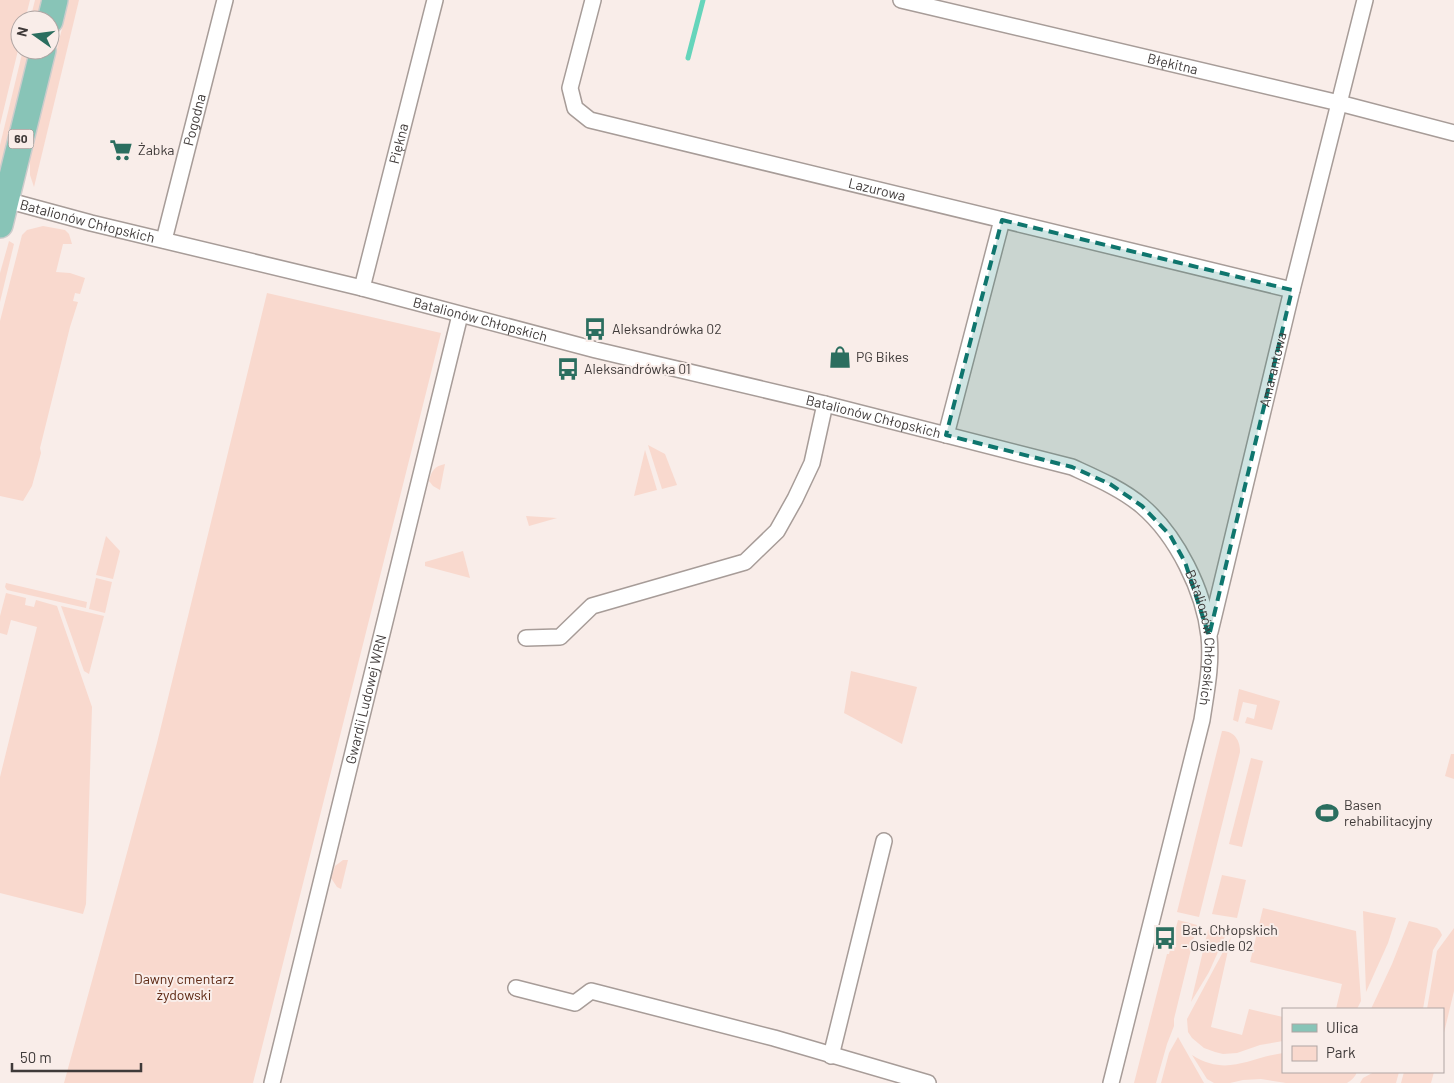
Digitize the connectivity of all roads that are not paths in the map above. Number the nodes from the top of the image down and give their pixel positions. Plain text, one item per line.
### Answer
1 (225, 0) edge
2 (435, 0) edge
3 (593, 0) edge
4 (901, 0) edge
5 (1365, 0) edge
6 (41, 60) edge
7 (1339, 103) junction
8 (1454, 132) edge
9 (6, 200) junction
10 (1002, 220) junction
11 (0, 225) edge
12 (164, 240) junction
13 (362, 288) junction
14 (1292, 290) junction
15 (460, 315) junction
16 (825, 404) junction
17 (946, 435) junction
18 (1209, 636) junction
19 (526, 638) dead end
20 (884, 841) dead end
21 (516, 988) dead end
22 (830, 1056) junction
23 (272, 1083) edge
24 (928, 1083) edge
25 (1111, 1083) edge

1 - 12 street, Pogodna
2 - 13 street, Piękna
3 - 10 street, Lazurowa
4 - 7 street, Błękitna
5 - 7 street
6 - 9 main road, 60
7 - 8 street, Błękitna
7 - 14 street, Amarantowa
9 - 11 main road, 60
9 - 12 street, Batalionów Chłopskich
10 - 14 street, Lazurowa
10 - 17 street
12 - 13 street, Batalionów Chłopskich
13 - 15 street, Batalionów Chłopskich
14 - 18 street, Amarantowa
15 - 16 street, Batalionów Chłopskich
15 - 23 street, Gwardii Ludowej WRN
16 - 17 street, Batalionów Chłopskich
16 - 19 street
17 - 18 street, Batalionów Chłopskich
18 - 25 street, Batalionów Chłopskich
20 - 22 street
21 - 22 street
22 - 24 street

